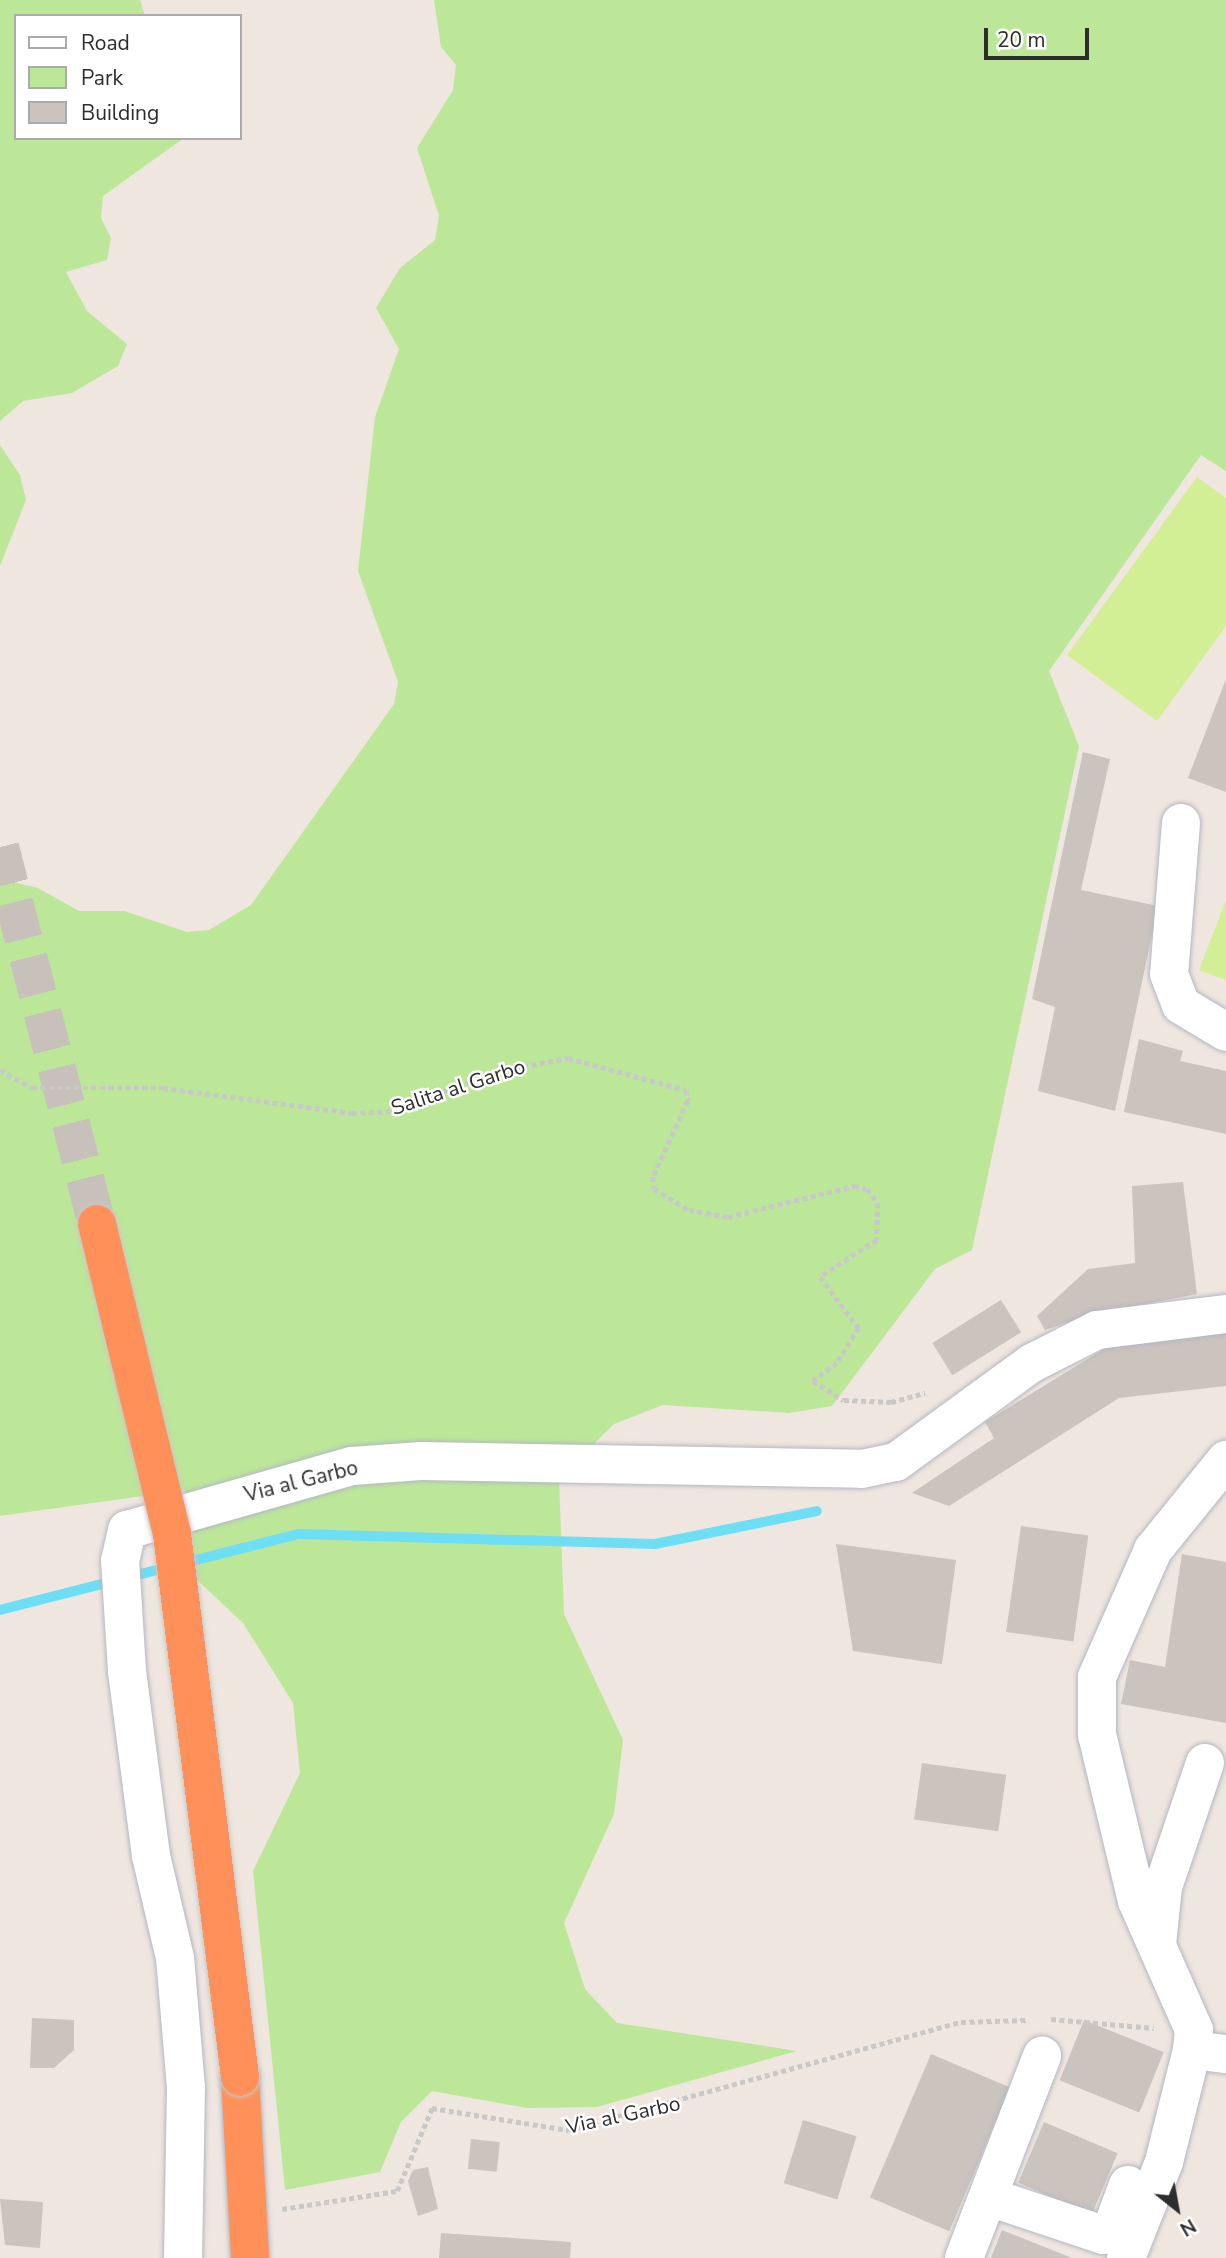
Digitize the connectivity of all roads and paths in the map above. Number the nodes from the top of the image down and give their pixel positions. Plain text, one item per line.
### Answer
1 (1181, 823) dead end
2 (1226, 1032) edge
3 (0, 1070) edge
4 (97, 1224) tunnel mouth
5 (1226, 1314) edge
6 (940, 1389) dead end
7 (1226, 1460) edge
8 (1205, 1763) dead end
9 (1157, 1944) junction
10 (1210, 2053) edge
11 (1042, 2056) dead end
12 (1164, 2162) junction
13 (989, 2197) junction
14 (278, 2210) dead end
15 (183, 2258) edge
16 (250, 2258) edge
17 (964, 2258) edge
18 (1126, 2258) edge

1 - 2 street
3 - 6 path, Salita al Garbo
4 - 16 highway, bridge
5 - 15 street, Via al Garbo
7 - 9 street
8 - 9 street
9 - 10 street
10 - 12 street
10 - 14 path, Via al Garbo
11 - 13 street
12 - 13 street
12 - 18 street
13 - 17 street

